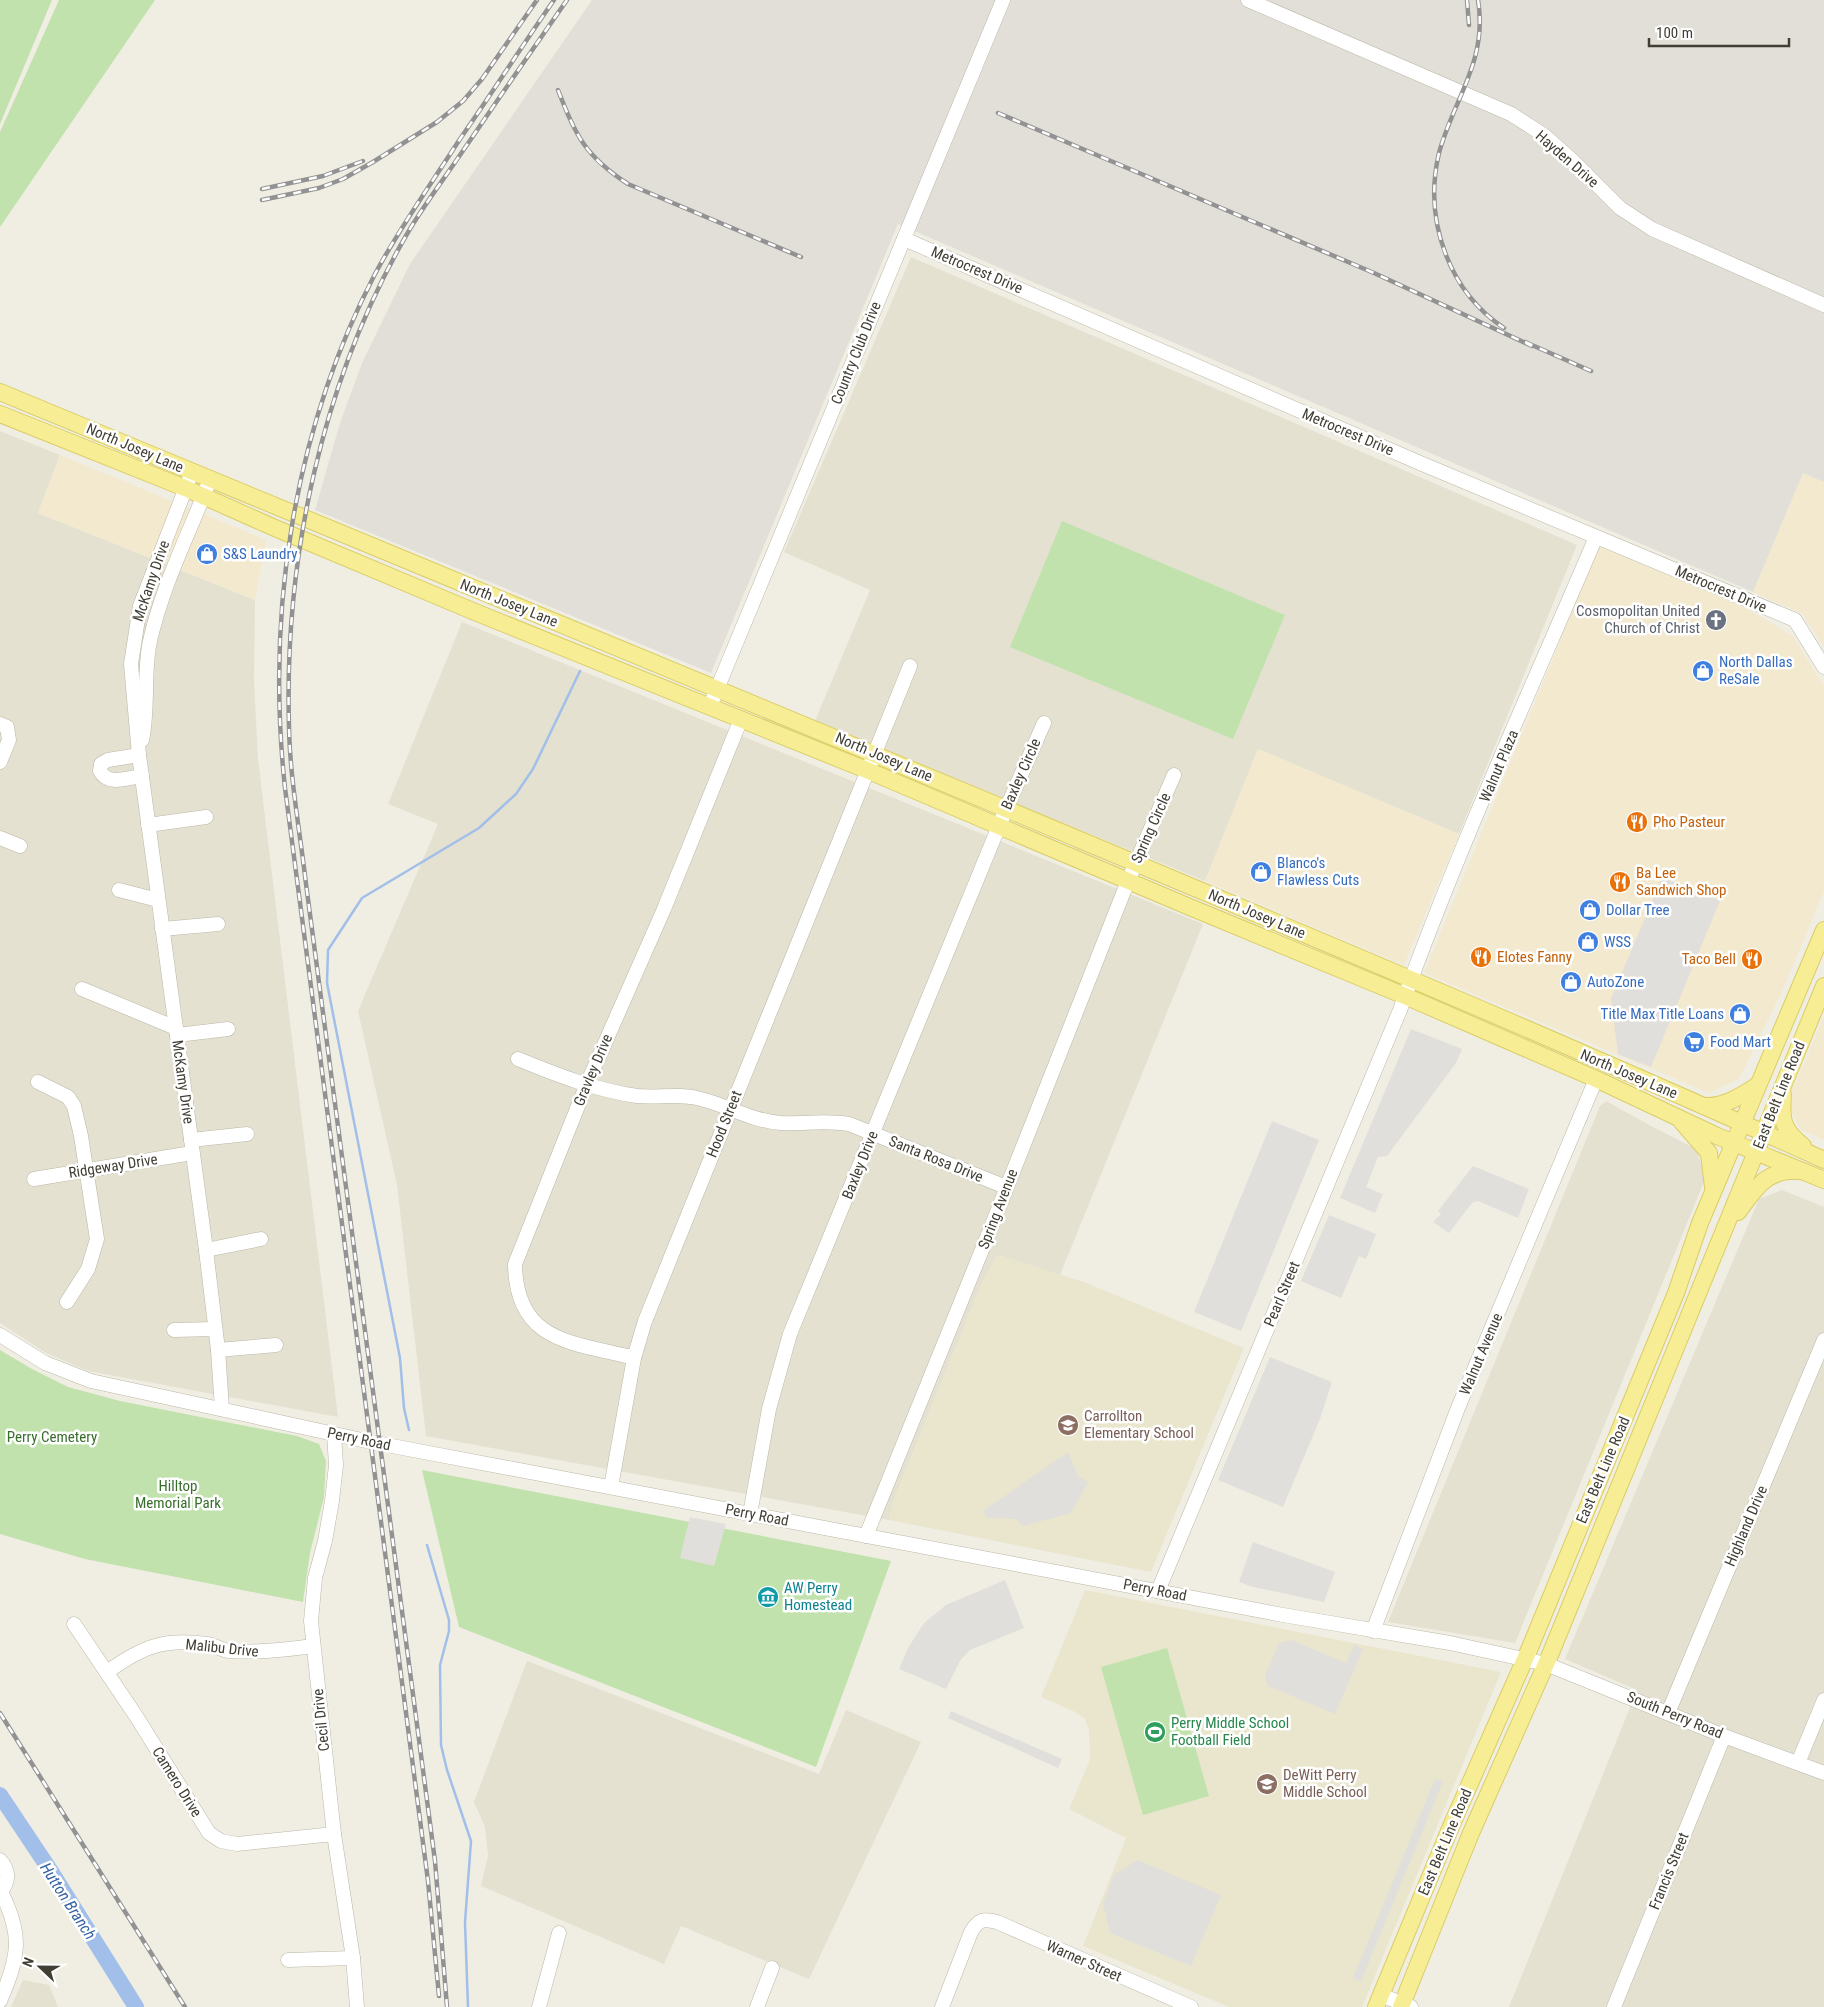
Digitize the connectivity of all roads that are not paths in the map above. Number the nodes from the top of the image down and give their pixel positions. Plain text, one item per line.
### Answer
1 (1003, 0) edge
2 (1248, 0) edge
3 (904, 239) junction
4 (1824, 304) edge
5 (0, 392) edge
6 (0, 414) edge
7 (192, 472) junction
8 (210, 479) junction
9 (185, 488) junction
10 (203, 497) junction
11 (1596, 537) junction
12 (910, 666) dead end
13 (1824, 667) edge
14 (716, 689) junction
15 (710, 706) junction
16 (741, 719) junction
17 (1044, 723) dead end
18 (0, 724) edge
19 (876, 754) junction
20 (139, 755) junction
21 (0, 762) edge
22 (869, 771) junction
23 (1174, 775) dead end
24 (142, 776) junction
25 (1006, 809) junction
26 (206, 817) dead end
27 (148, 825) junction
28 (999, 826) junction
29 (0, 838) edge
30 (20, 846) dead end
31 (1136, 863) junction
32 (1128, 881) junction
33 (119, 890) dead end
34 (158, 900) junction
35 (218, 924) dead end
36 (162, 929) junction
37 (1823, 940) edge
38 (1824, 958) edge
39 (1411, 979) junction
40 (1824, 986) edge
41 (82, 989) dead end
42 (1405, 996) junction
43 (228, 1029) dead end
44 (176, 1032) junction
45 (1798, 1048) junction
46 (518, 1059) dead end
47 (1596, 1079) junction
48 (38, 1082) dead end
49 (1784, 1083) junction
50 (1758, 1085) junction
51 (586, 1086) junction
52 (1703, 1106) junction
53 (729, 1110) junction
54 (1678, 1117) junction
55 (1742, 1123) junction
56 (1763, 1133) junction
57 (247, 1134) dead end
58 (873, 1134) junction
59 (1734, 1143) junction
60 (192, 1146) junction
61 (1755, 1152) junction
62 (1820, 1159) edge
63 (86, 1170) junction
64 (1801, 1171) junction
65 (34, 1179) dead end
66 (1824, 1180) edge
67 (1006, 1187) junction
68 (1713, 1192) junction
69 (1725, 1229) junction
70 (261, 1239) dead end
71 (206, 1250) junction
72 (67, 1302) dead end
73 (215, 1329) junction
74 (174, 1330) dead end
75 (0, 1334) edge
76 (1824, 1340) edge
77 (276, 1345) dead end
78 (218, 1350) junction
79 (634, 1358) junction
80 (222, 1409) junction
81 (334, 1434) junction
82 (612, 1487) junction
83 (750, 1514) junction
84 (866, 1536) junction
85 (1158, 1591) junction
86 (74, 1624) dead end
87 (1373, 1632) junction
88 (314, 1646) junction
89 (1525, 1658) junction
90 (1546, 1664) junction
91 (107, 1672) junction
92 (1824, 1700) edge
93 (1668, 1713) junction
94 (1724, 1736) junction
95 (1798, 1763) junction
96 (1824, 1773) edge
97 (334, 1834) junction
98 (0, 1860) edge
99 (0, 1893) edge
100 (559, 1933) dead end
101 (353, 1958) junction
102 (288, 1960) dead end
103 (772, 1968) dead end
104 (0, 2000) edge
105 (1379, 2001) edge
106 (1185, 2006) edge
107 (1405, 2006) edge
108 (357, 2007) edge
109 (539, 2007) edge
110 (757, 2007) edge
111 (942, 2007) edge
112 (1614, 2007) edge

1 - 3 street, Country Club Drive
2 - 4 street, Hayden Drive
3 - 11 street, Metrocrest Drive
3 - 14 street, Country Club Drive
5 - 7 main road, North Josey Lane
6 - 9 main road, North Josey Lane
7 - 8 main road, North Josey Lane
7 - 9 street, McKamy Drive
8 - 10 street, McKamy Drive
8 - 14 main road, North Josey Lane
9 - 10 main road, North Josey Lane
9 - 20 street, McKamy Drive
10 - 15 main road, North Josey Lane
10 - 20 street, McKamy Drive
11 - 13 street, Metrocrest Drive
11 - 39 street, Walnut Plaza
12 - 19 street, Hood Street
14 - 15 street, Country Club Drive
14 - 19 main road, North Josey Lane
15 - 16 main road, North Josey Lane
16 - 22 main road, North Josey Lane
16 - 51 street, Gravley Drive
17 - 25 street, Baxley Circle
18 - 21 street
19 - 22 street, Hood Street
19 - 25 main road, North Josey Lane
20 - 24 street, McKamy Drive
20 - 24 street
22 - 28 main road, North Josey Lane
22 - 53 street, Hood Street
23 - 31 street, Spring Circle
24 - 27 street, McKamy Drive
25 - 28 street, Baxley Circle
25 - 31 main road, North Josey Lane
26 - 27 street
27 - 34 street, McKamy Drive
28 - 32 main road, North Josey Lane
28 - 58 street, Baxley Drive
29 - 30 street
31 - 32 street, Spring Circle
31 - 39 main road, North Josey Lane
32 - 42 main road, North Josey Lane
32 - 67 street, Spring Avenue
33 - 34 street
34 - 36 street, McKamy Drive
35 - 36 street
36 - 44 street, McKamy Drive
37 - 50 main road, East Belt Line Road
38 - 45 main road
39 - 42 street, Walnut Plaza
39 - 52 main road, North Josey Lane
40 - 45 main road, East Belt Line Road
41 - 44 street
42 - 47 main road, North Josey Lane
42 - 85 street, Pearl Street
43 - 44 street
44 - 60 street, McKamy Drive
45 - 49 main road, East Belt Line Road
46 - 51 street, Santa Rosa Drive
47 - 54 main road, North Josey Lane
47 - 87 street, Walnut Avenue
48 - 63 street
49 - 56 main road, East Belt Line Road
49 - 62 main road
50 - 52 main road
50 - 55 main road, East Belt Line Road
51 - 53 street, Santa Rosa Drive
51 - 79 street, Gravley Drive
52 - 55 main road, North Josey Lane
53 - 58 street, Santa Rosa Drive
53 - 79 street, Hood Street
54 - 59 main road, North Josey Lane
54 - 68 main road
55 - 56 main road, North Josey Lane
55 - 59 main road, East Belt Line Road
56 - 61 main road, East Belt Line Road
56 - 62 main road, North Josey Lane
57 - 60 street, Ridgeway Drive
58 - 67 street, Santa Rosa Drive
58 - 83 street, Baxley Drive
59 - 61 main road, North Josey Lane
59 - 68 main road, East Belt Line Road
60 - 63 street, Ridgeway Drive
60 - 71 street, McKamy Drive
61 - 64 main road, North Josey Lane
61 - 69 main road, East Belt Line Road
63 - 65 street, Ridgeway Drive
63 - 72 street
64 - 66 main road, North Josey Lane
64 - 69 main road
67 - 84 street, Spring Avenue
68 - 89 main road, East Belt Line Road
69 - 90 main road, East Belt Line Road
70 - 71 street
71 - 73 street, McKamy Drive
73 - 74 street
73 - 78 street, McKamy Drive
75 - 80 street, Perry Road
76 - 93 street, Highland Drive
77 - 78 street
78 - 80 street, McKamy Drive
79 - 82 street, Hood Street
80 - 81 street, Perry Road
81 - 82 street, Perry Road
81 - 88 street, Cecil Drive
82 - 83 street, Perry Road
83 - 84 street, Perry Road
84 - 85 street, Perry Road
85 - 87 street, Perry Road
86 - 91 street, Camero Drive
87 - 89 street, Perry Road
88 - 91 street, Malibu Drive
88 - 97 street, Cecil Drive
89 - 90 street, South Perry Road
89 - 105 main road, East Belt Line Road
90 - 93 street, South Perry Road
90 - 107 main road, East Belt Line Road
91 - 97 street, Camero Drive
92 - 95 street
93 - 94 street, South Perry Road
94 - 95 street, South Perry Road
94 - 112 street, Francis Street
95 - 96 street, South Perry Road
97 - 101 street, Cecil Drive
98 - 99 street
99 - 104 street
100 - 109 street
101 - 102 street
101 - 108 street, Cecil Drive
103 - 110 street
105 - 107 street
106 - 111 street, Warner Street

